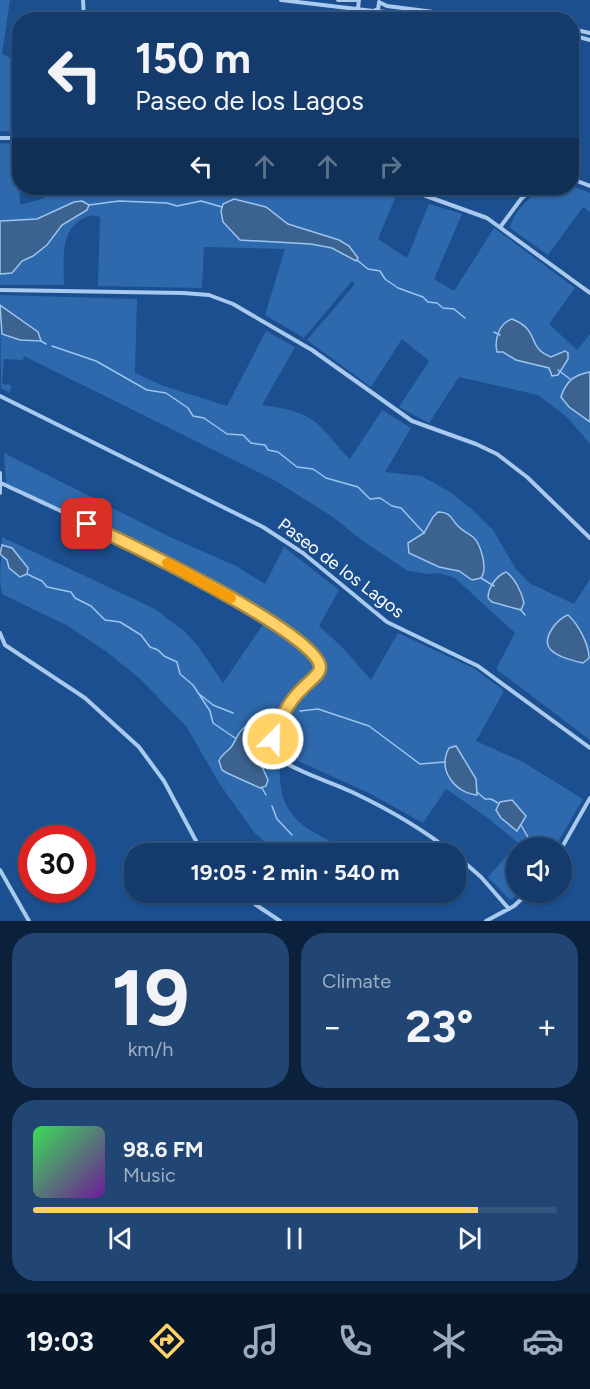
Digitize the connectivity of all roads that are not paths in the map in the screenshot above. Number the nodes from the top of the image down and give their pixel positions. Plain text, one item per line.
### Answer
1 (281, 0) edge
2 (338, 0) edge
3 (357, 0) edge
4 (378, 1) edge
5 (359, 8) junction
6 (376, 11) junction
7 (384, 12) edge
8 (434, 12) edge
9 (424, 195) edge
10 (525, 195) edge
11 (501, 226) junction
12 (0, 290) edge
13 (590, 293) edge
14 (0, 396) edge
15 (0, 473) edge
16 (1, 483) edge
17 (0, 493) edge
18 (590, 538) edge
19 (0, 633) edge
20 (590, 748) edge
21 (590, 798) edge
22 (568, 837) edge
23 (197, 843) edge
24 (440, 843) edge
25 (466, 864) edge
26 (0, 870) edge
27 (253, 903) edge
28 (516, 903) edge
29 (509, 909) junction
30 (29, 921) edge
31 (280, 921) edge
32 (486, 921) edge

1 - 5 street
2 - 3 street
3 - 5 street
4 - 6 street
4 - 8 street
5 - 6 street
6 - 7 street
9 - 11 street
10 - 11 street
11 - 13 street
12 - 18 street
14 - 20 street, Paseo de los Lagos
15 - 16 street
16 - 17 street
16 - 24 street
19 - 23 street
21 - 22 street
25 - 29 street
26 - 30 street
27 - 31 street
28 - 29 street
29 - 32 street

